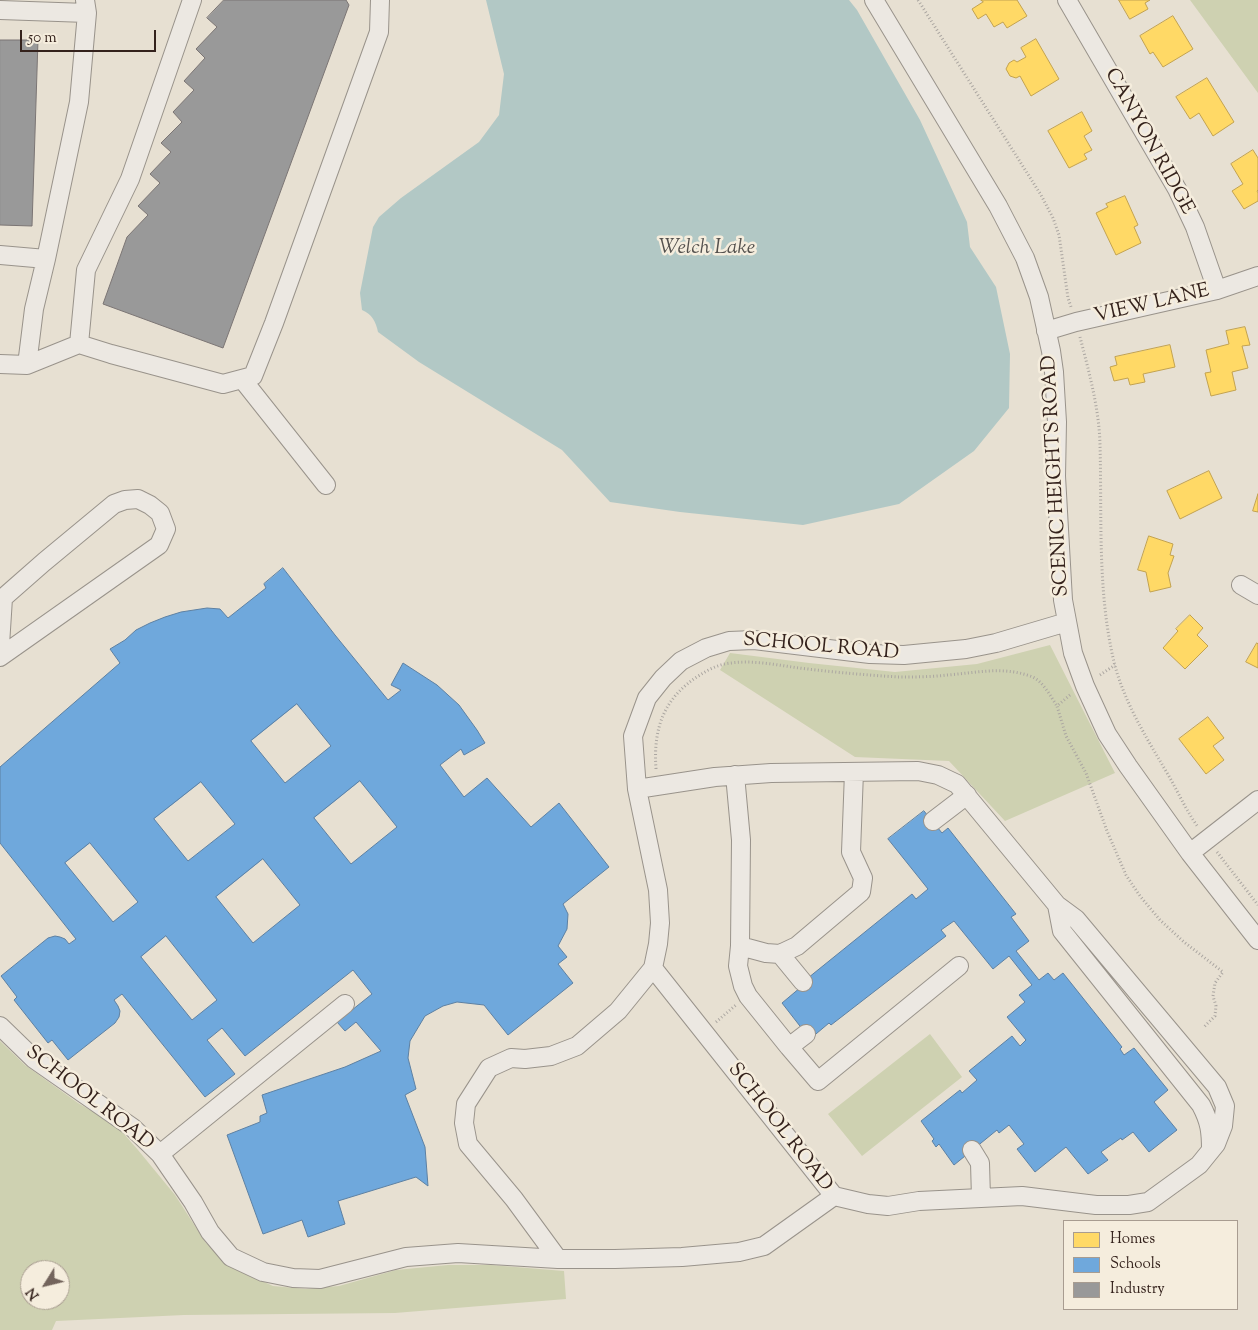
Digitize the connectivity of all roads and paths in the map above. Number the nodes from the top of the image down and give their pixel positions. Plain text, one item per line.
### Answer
1 (192, 0) edge
2 (380, 0) edge
3 (874, 0) edge
4 (918, 0) edge
5 (1067, 0) edge
6 (86, 6) edge
7 (0, 10) edge
8 (0, 255) edge
9 (46, 259) junction
10 (1258, 276) edge
11 (1217, 290) junction
12 (1076, 322) junction
13 (1046, 331) junction
14 (79, 344) junction
15 (0, 364) edge
16 (27, 365) junction
17 (242, 379) junction
18 (326, 485) dead end
19 (1241, 585) dead end
20 (1258, 595) edge
21 (1067, 622) junction
22 (0, 645) edge
23 (0, 657) edge
24 (1115, 665) junction
25 (1084, 686) junction
26 (1057, 706) junction
27 (854, 772) junction
28 (735, 775) junction
29 (658, 786) junction
30 (637, 789) junction
31 (967, 795) junction
32 (1258, 800) edge
33 (933, 822) dead end
34 (1208, 840) junction
35 (1190, 852) junction
36 (1058, 905) junction
37 (1258, 905) edge
38 (1258, 940) edge
39 (740, 946) junction
40 (780, 954) junction
41 (959, 966) dead end
42 (653, 968) junction
43 (803, 982) dead end
44 (748, 996) junction
45 (344, 1004) dead end
46 (0, 1026) edge
47 (1203, 1028) dead end
48 (704, 1032) junction
49 (806, 1034) dead end
50 (789, 1047) junction
51 (972, 1150) dead end
52 (1210, 1150) junction
53 (160, 1154) junction
54 (834, 1196) junction
55 (981, 1198) junction
56 (558, 1259) junction

1 - 14 street
2 - 17 street
3 - 13 street, SCENIC HEIGHTS ROAD
4 - 12 path
5 - 11 street, CANYON RIDGE
6 - 7 street
6 - 9 street
8 - 9 street
9 - 16 street
10 - 11 street, VIEW LANE
11 - 12 street, VIEW LANE
12 - 13 street, VIEW LANE
12 - 24 path
13 - 21 street, SCENIC HEIGHTS ROAD
14 - 16 street
14 - 17 street
15 - 16 street
17 - 18 street
19 - 20 street
21 - 25 street, SCENIC HEIGHTS ROAD
21 - 30 street, SCHOOL ROAD
22 - 23 street
24 - 25 path
24 - 34 path
25 - 26 path
25 - 35 street, SCENIC HEIGHTS ROAD
26 - 29 path
26 - 47 path
27 - 28 street
27 - 31 street
27 - 40 street
28 - 29 street
28 - 39 street
29 - 30 street
30 - 42 street, SCHOOL ROAD
31 - 33 street
31 - 36 street
32 - 34 street
34 - 35 street
34 - 37 path
35 - 38 street, SCENIC HEIGHTS ROAD
36 - 52 street
36 - 52 street
39 - 40 street
39 - 44 street
40 - 43 street
41 - 50 street
42 - 48 street, SCHOOL ROAD
42 - 56 street
44 - 48 path
44 - 50 street
45 - 53 street
46 - 53 street, SCHOOL ROAD
48 - 54 street, SCHOOL ROAD
49 - 50 street
51 - 55 street
52 - 55 street
53 - 56 street, SCHOOL ROAD
54 - 55 street
54 - 56 street, SCHOOL ROAD

